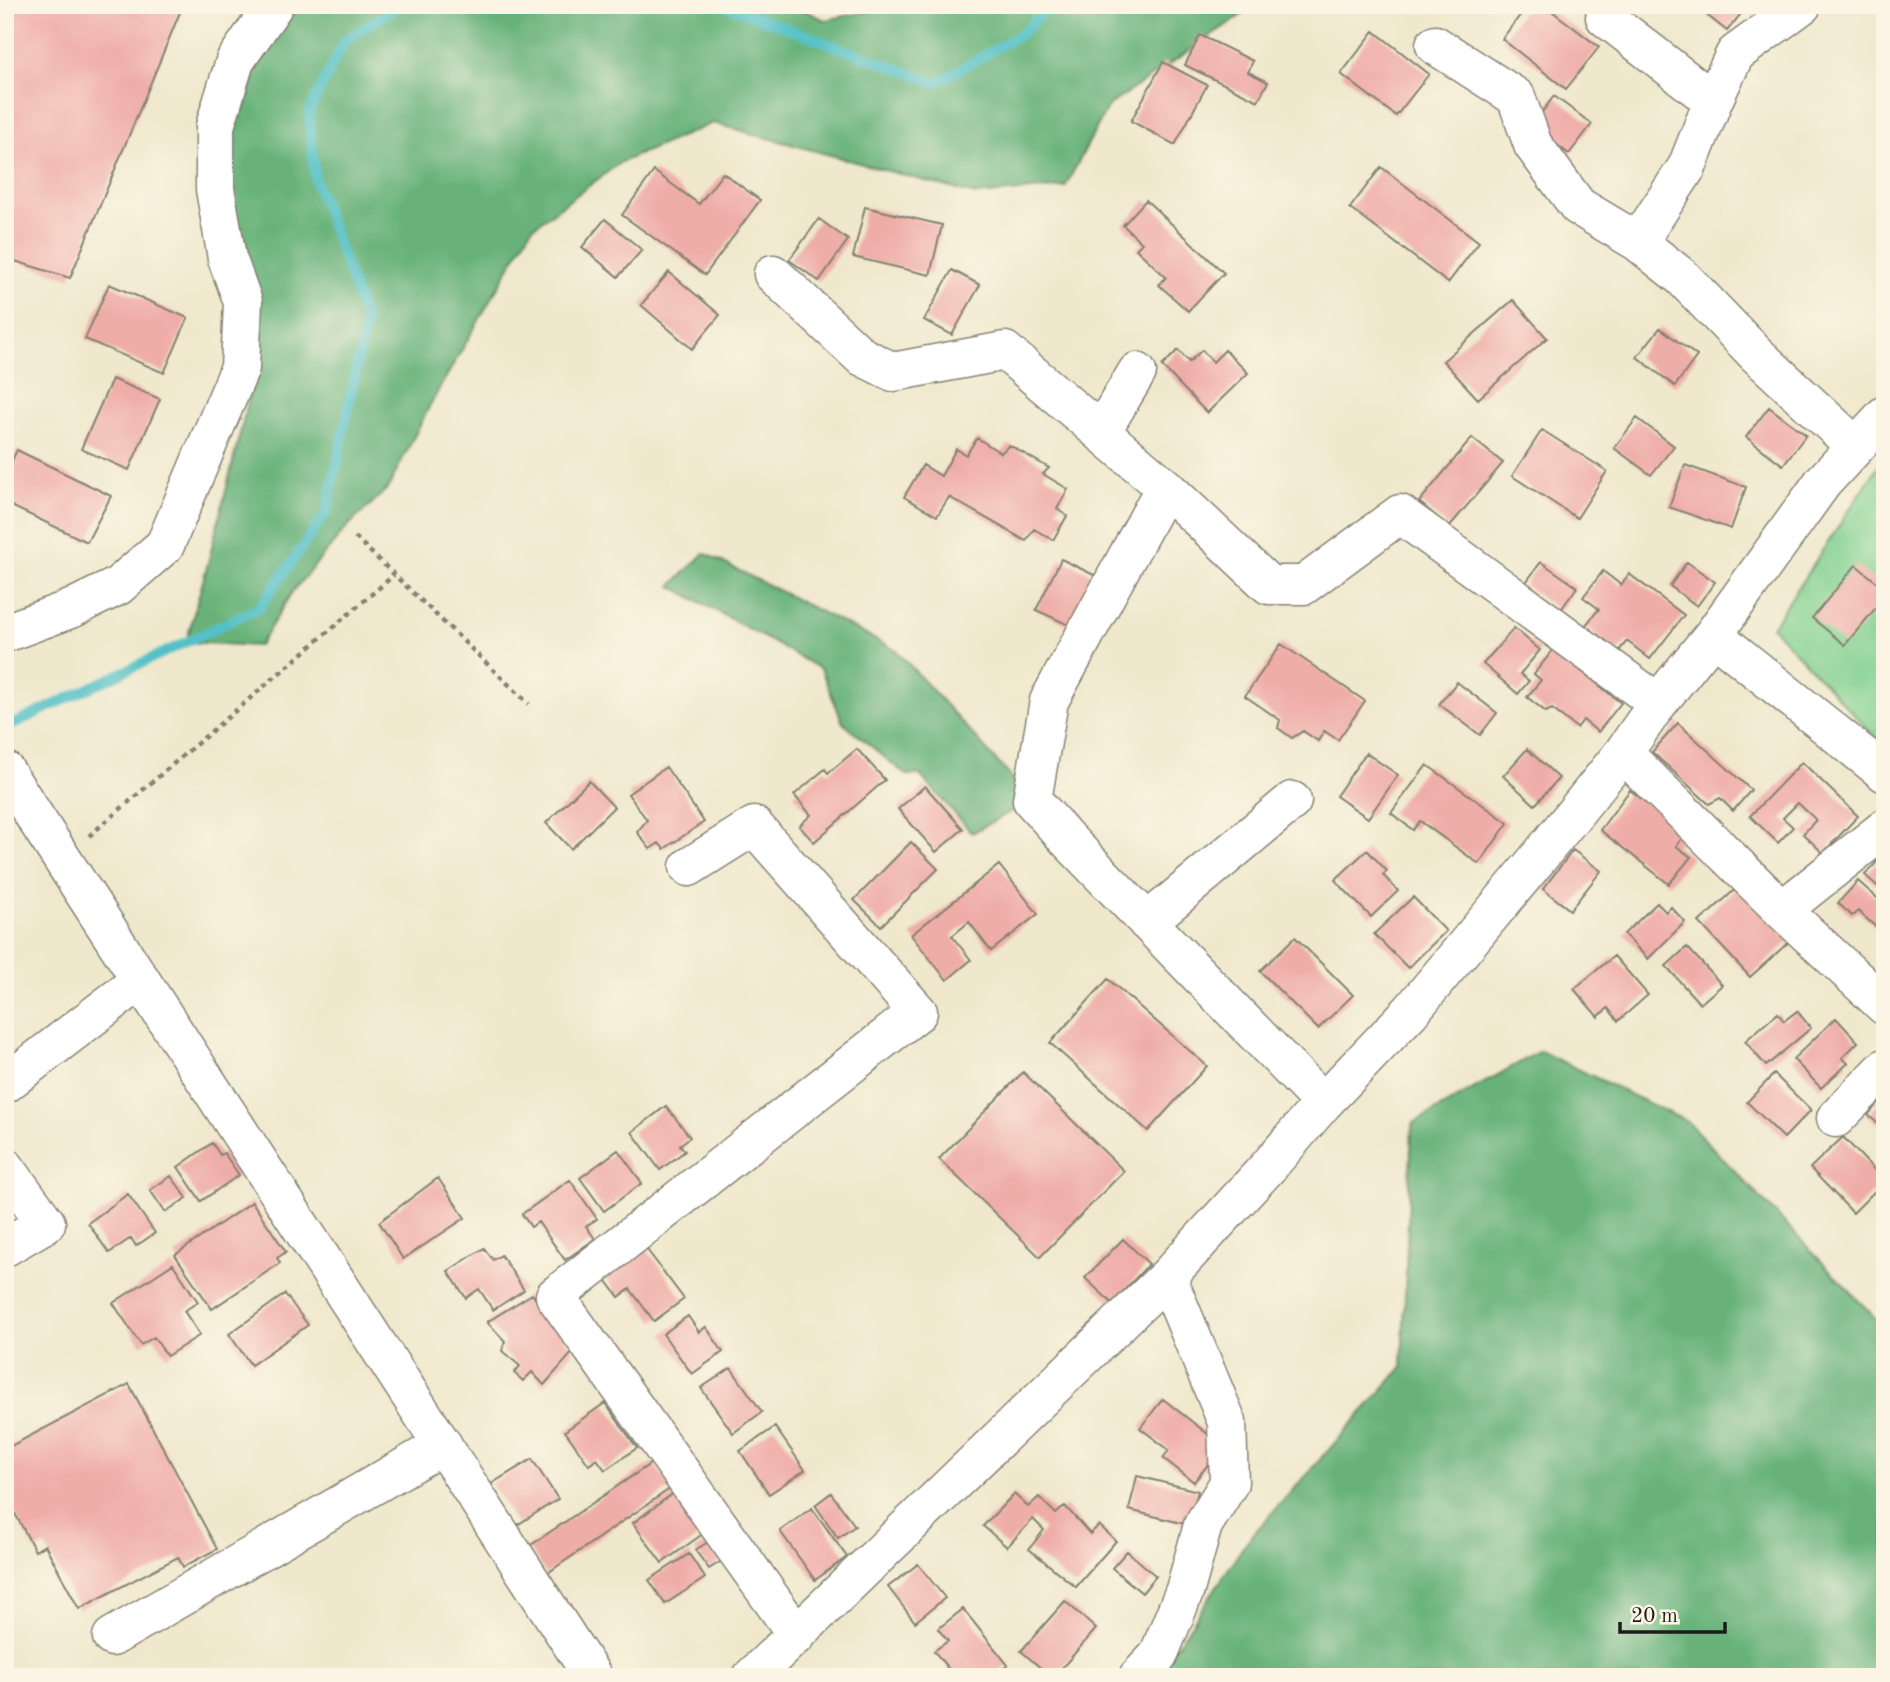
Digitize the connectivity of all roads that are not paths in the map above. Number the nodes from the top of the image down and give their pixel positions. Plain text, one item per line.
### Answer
1 (274, 5) edge
2 (1612, 5) edge
3 (1802, 5) edge
4 (1435, 45) dead end
5 (1713, 101) junction
6 (1638, 242) junction
7 (773, 274) dead end
8 (1137, 372) dead end
9 (1885, 415) edge
10 (1101, 432) junction
11 (1855, 446) junction
12 (1165, 487) junction
13 (5, 633) edge
14 (1713, 635) junction
15 (1658, 703) junction
16 (1623, 753) junction
17 (5, 771) edge
18 (1885, 773) edge
19 (1292, 801) dead end
20 (1885, 828) edge
21 (689, 867) dead end
22 (1782, 909) junction
23 (1147, 922) junction
24 (141, 979) junction
25 (1885, 1006) edge
26 (1885, 1068) edge
27 (5, 1084) edge
28 (1323, 1103) junction
29 (1836, 1118) dead end
30 (5, 1167) edge
31 (5, 1247) edge
32 (1167, 1277) junction
33 (443, 1445) junction
34 (797, 1635) junction
35 (111, 1637) dead end
36 (593, 1677) edge
37 (752, 1677) edge
38 (1138, 1677) edge

1 - 13 street
2 - 5 street
3 - 5 street
4 - 6 street
5 - 6 street
6 - 11 street
7 - 10 street
8 - 10 street
9 - 11 street
10 - 12 street
11 - 14 street
12 - 15 street
12 - 23 street
14 - 15 street
14 - 18 street
15 - 16 street
16 - 22 street
16 - 28 street
17 - 24 street
19 - 23 street
20 - 22 street
21 - 34 street
22 - 25 street
23 - 28 street
24 - 27 street
24 - 33 street
26 - 29 street
28 - 32 street
30 - 31 street
32 - 34 street
32 - 38 street
33 - 35 street
33 - 36 street
34 - 37 street

